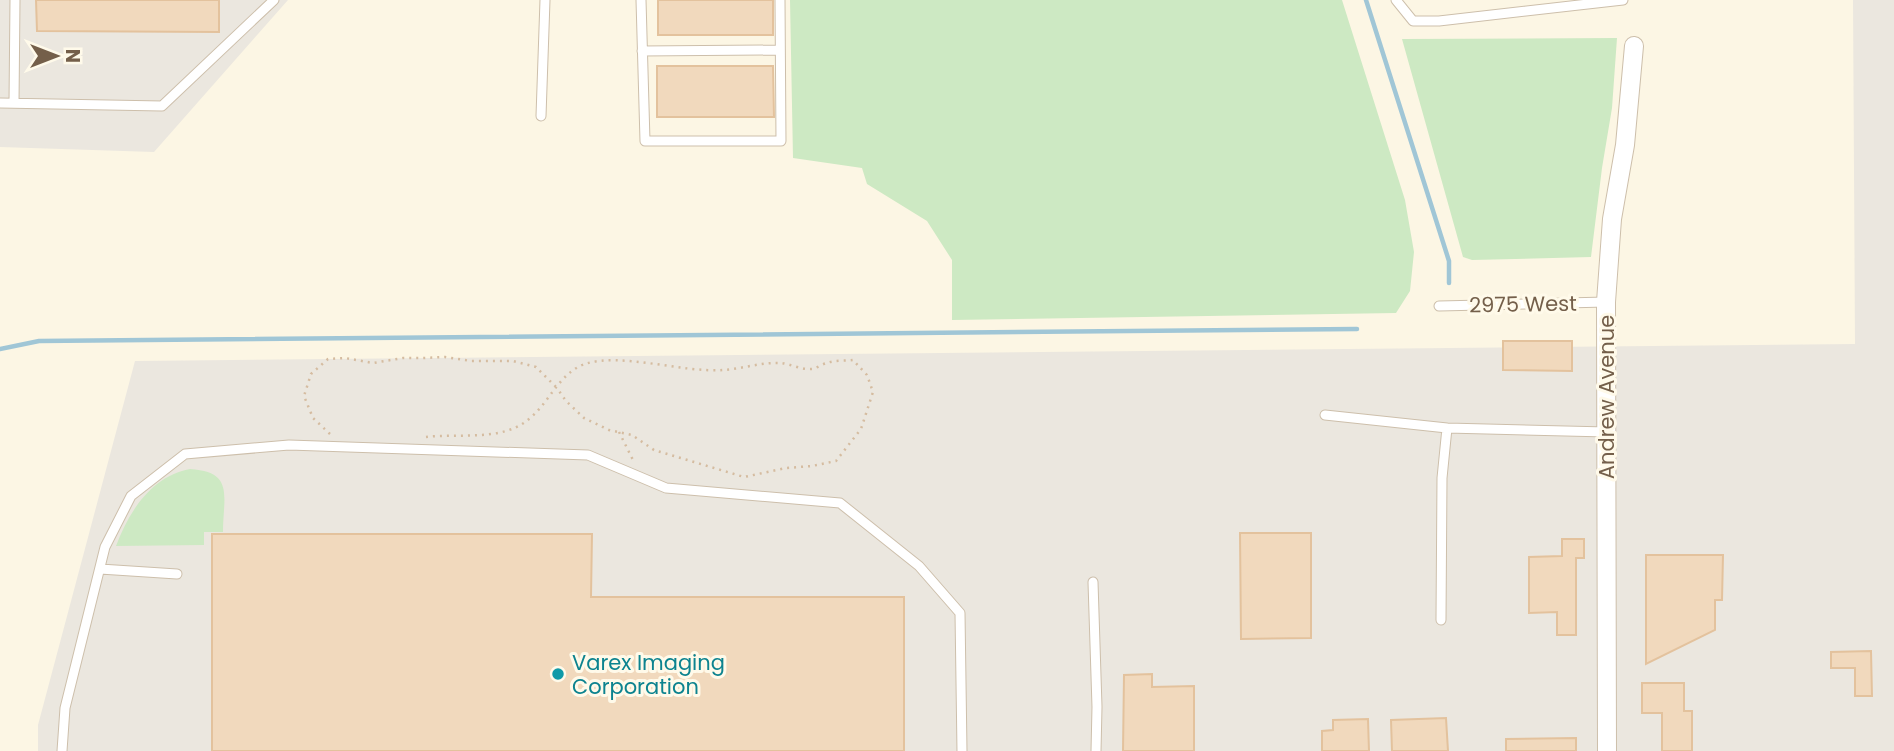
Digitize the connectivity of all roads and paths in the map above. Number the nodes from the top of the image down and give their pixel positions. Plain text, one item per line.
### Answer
1 (15, 0) edge
2 (274, 0) edge
3 (545, 0) edge
4 (641, 0) edge
5 (780, 0) edge
6 (1396, 0) edge
7 (1623, 0) edge
8 (1634, 46) dead end
9 (780, 50) junction
10 (642, 51) junction
11 (0, 103) edge
12 (14, 103) junction
13 (541, 116) dead end
14 (1606, 302) junction
15 (1439, 306) dead end
16 (557, 388) junction
17 (1325, 415) dead end
18 (1447, 428) junction
19 (619, 432) junction
20 (1607, 432) junction
21 (332, 436) dead end
22 (421, 438) dead end
23 (642, 478) junction
24 (100, 569) junction
25 (177, 574) dead end
26 (1093, 582) dead end
27 (1441, 620) dead end
28 (62, 751) edge
29 (962, 751) edge
30 (1096, 751) edge
31 (1607, 751) edge

1 - 12 lane
2 - 12 lane
3 - 13 lane
4 - 10 lane
5 - 9 lane
6 - 7 lane
8 - 14 street, Andrew Avenue
9 - 10 lane
9 - 10 lane
11 - 12 lane
14 - 15 lane, 2975 West
14 - 20 street, Andrew Avenue
16 - 19 path
16 - 19 path
16 - 21 path
16 - 22 path
17 - 18 lane
18 - 20 lane
18 - 27 lane
19 - 23 path
20 - 31 street, Andrew Avenue
23 - 24 lane
23 - 29 lane
24 - 25 lane
24 - 28 lane
26 - 30 lane

